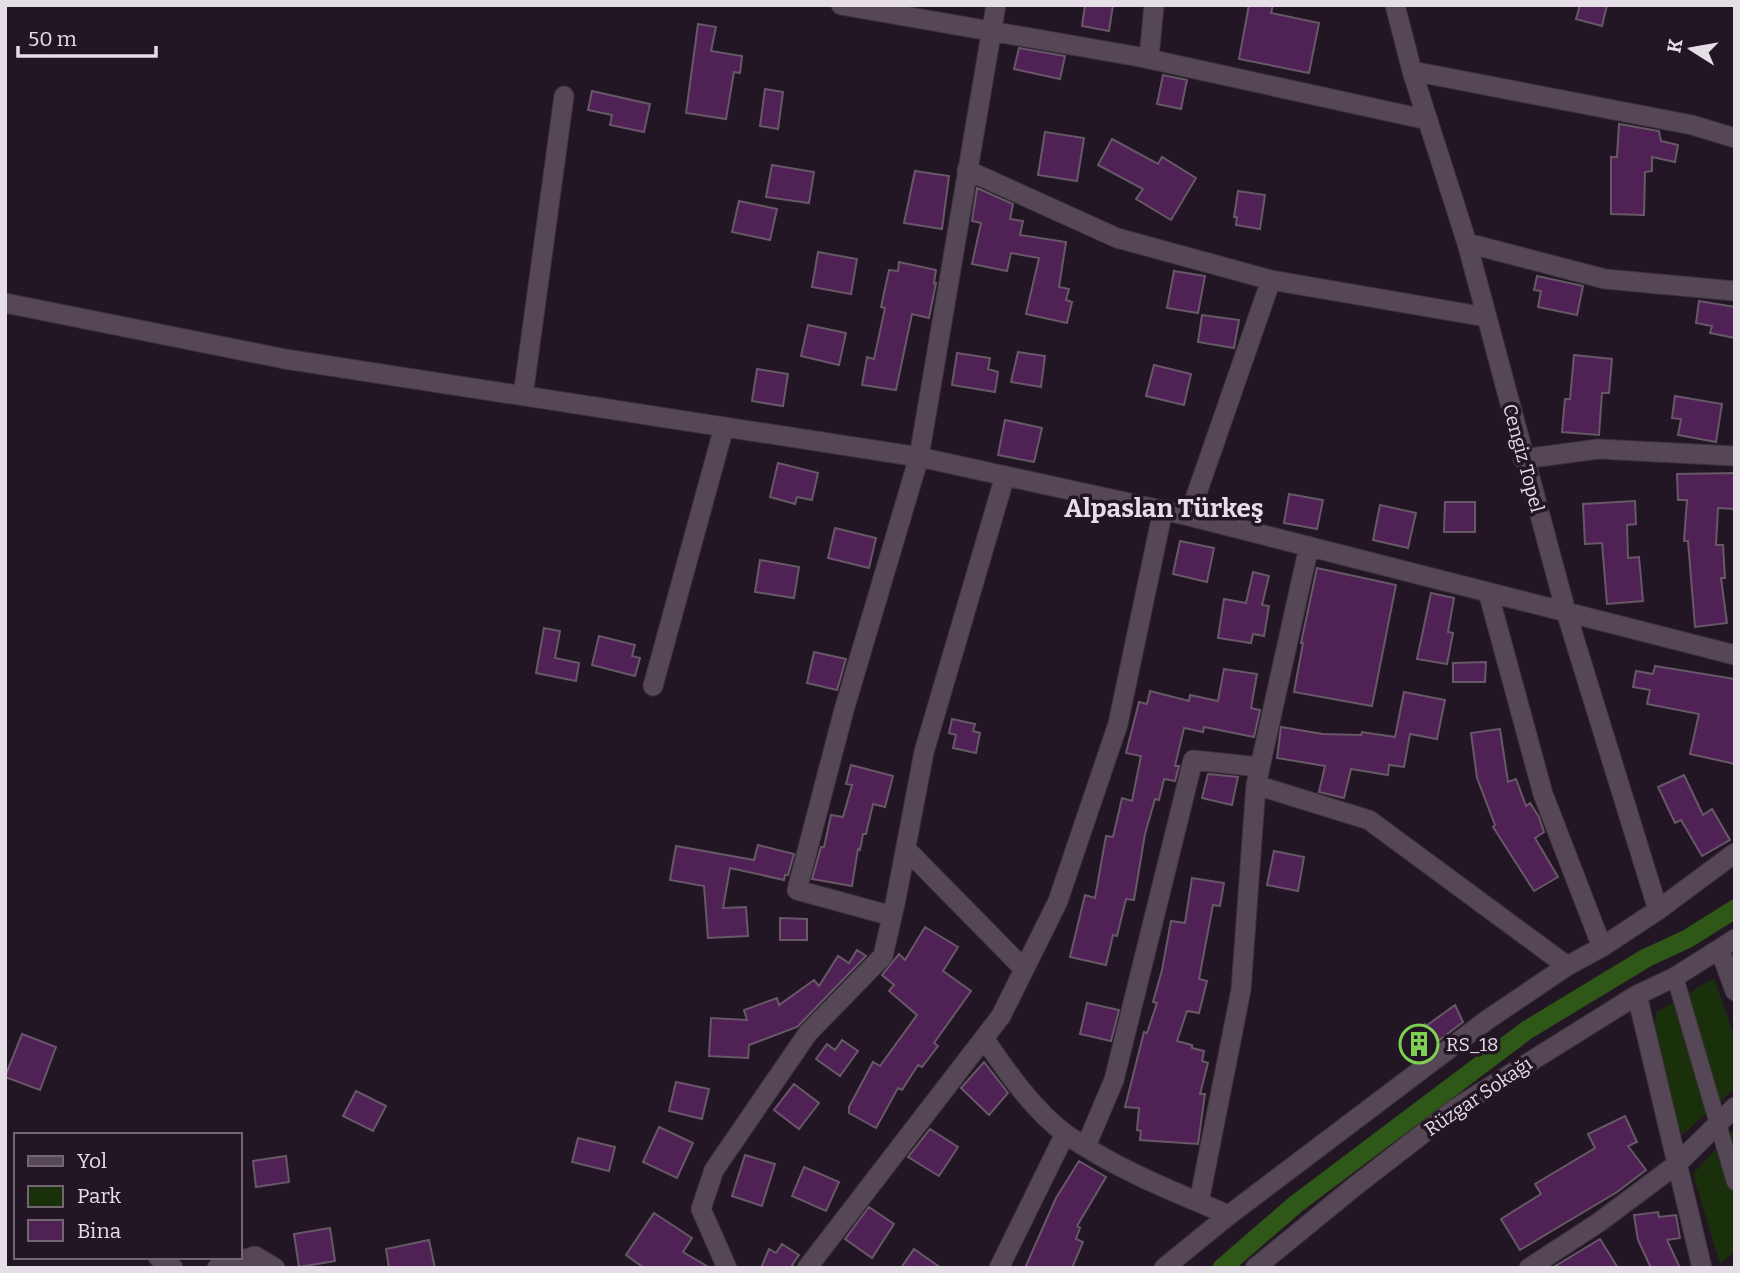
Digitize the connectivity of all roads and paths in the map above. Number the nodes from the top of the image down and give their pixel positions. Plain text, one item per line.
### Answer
1 (841, 5) edge
2 (996, 5) edge
3 (1154, 5) edge
4 (1395, 5) edge
5 (864, 7) edge
6 (990, 31) junction
7 (1149, 58) junction
8 (1412, 71) junction
9 (564, 96) dead end
10 (1427, 120) junction
11 (1735, 138) edge
12 (967, 170) junction
13 (1467, 243) junction
14 (1271, 280) junction
15 (1735, 291) edge
16 (5, 303) edge
17 (1486, 317) junction
18 (523, 396) junction
19 (724, 427) junction
20 (1735, 456) edge
21 (919, 457) junction
22 (1523, 459) junction
23 (1005, 476) junction
24 (1163, 510) junction
25 (1189, 516) junction
26 (1309, 546) junction
27 (1488, 592) junction
28 (1566, 612) junction
29 (1735, 655) edge
30 (653, 686) dead end
31 (1258, 776) junction
32 (906, 849) junction
33 (1735, 853) edge
34 (1658, 910) junction
35 (892, 916) junction
36 (1727, 945) edge
37 (1602, 947) junction
38 (1567, 966) junction
39 (1024, 969) junction
40 (1675, 977) junction
41 (1735, 991) edge
42 (1637, 995) junction
43 (984, 1038) junction
44 (1735, 1107) edge
45 (1717, 1124) junction
46 (1065, 1134) junction
47 (1086, 1146) junction
48 (1677, 1164) junction
49 (1735, 1182) edge
50 (1199, 1202) junction
51 (1229, 1215) junction
52 (217, 1268) edge
53 (275, 1268) edge
54 (727, 1268) edge
55 (807, 1268) edge
56 (999, 1268) edge
57 (1164, 1268) edge
58 (1255, 1268) edge
59 (1529, 1268) edge
60 (1702, 1268) edge

1 - 5 street
2 - 6 street
3 - 7 street
4 - 8 street, Cengiz Topel
5 - 6 street
6 - 7 street
6 - 12 street
7 - 10 street
8 - 10 street, Cengiz Topel
8 - 11 street
9 - 18 street
10 - 13 street, Cengiz Topel
12 - 14 street
12 - 21 street
13 - 15 street
13 - 17 street, Cengiz Topel
14 - 17 street
14 - 25 street
16 - 18 street
17 - 22 street, Cengiz Topel
18 - 19 street
19 - 21 street
19 - 30 street
20 - 22 street
21 - 23 street
21 - 35 street
22 - 28 street, Cengiz Topel
23 - 24 street
23 - 32 street
24 - 25 street
24 - 39 street
25 - 26 street
26 - 27 street
26 - 31 street
27 - 28 street
27 - 37 street
28 - 29 street
28 - 34 street, Cengiz Topel
31 - 38 street
31 - 47 street
31 - 50 street
32 - 35 street
32 - 39 street
33 - 34 street
34 - 37 street
35 - 54 street
36 - 40 street, Rüzgar Sokağı
36 - 41 street
37 - 38 street
38 - 51 street
39 - 43 street
40 - 42 street, Rüzgar Sokağı
40 - 45 street
42 - 48 street
42 - 58 street, Rüzgar Sokağı
43 - 46 street
43 - 55 street
44 - 45 street
45 - 48 street
45 - 49 street
46 - 47 street
46 - 56 street
47 - 50 street
48 - 59 street
48 - 60 street
50 - 51 street
51 - 57 street
52 - 53 street

